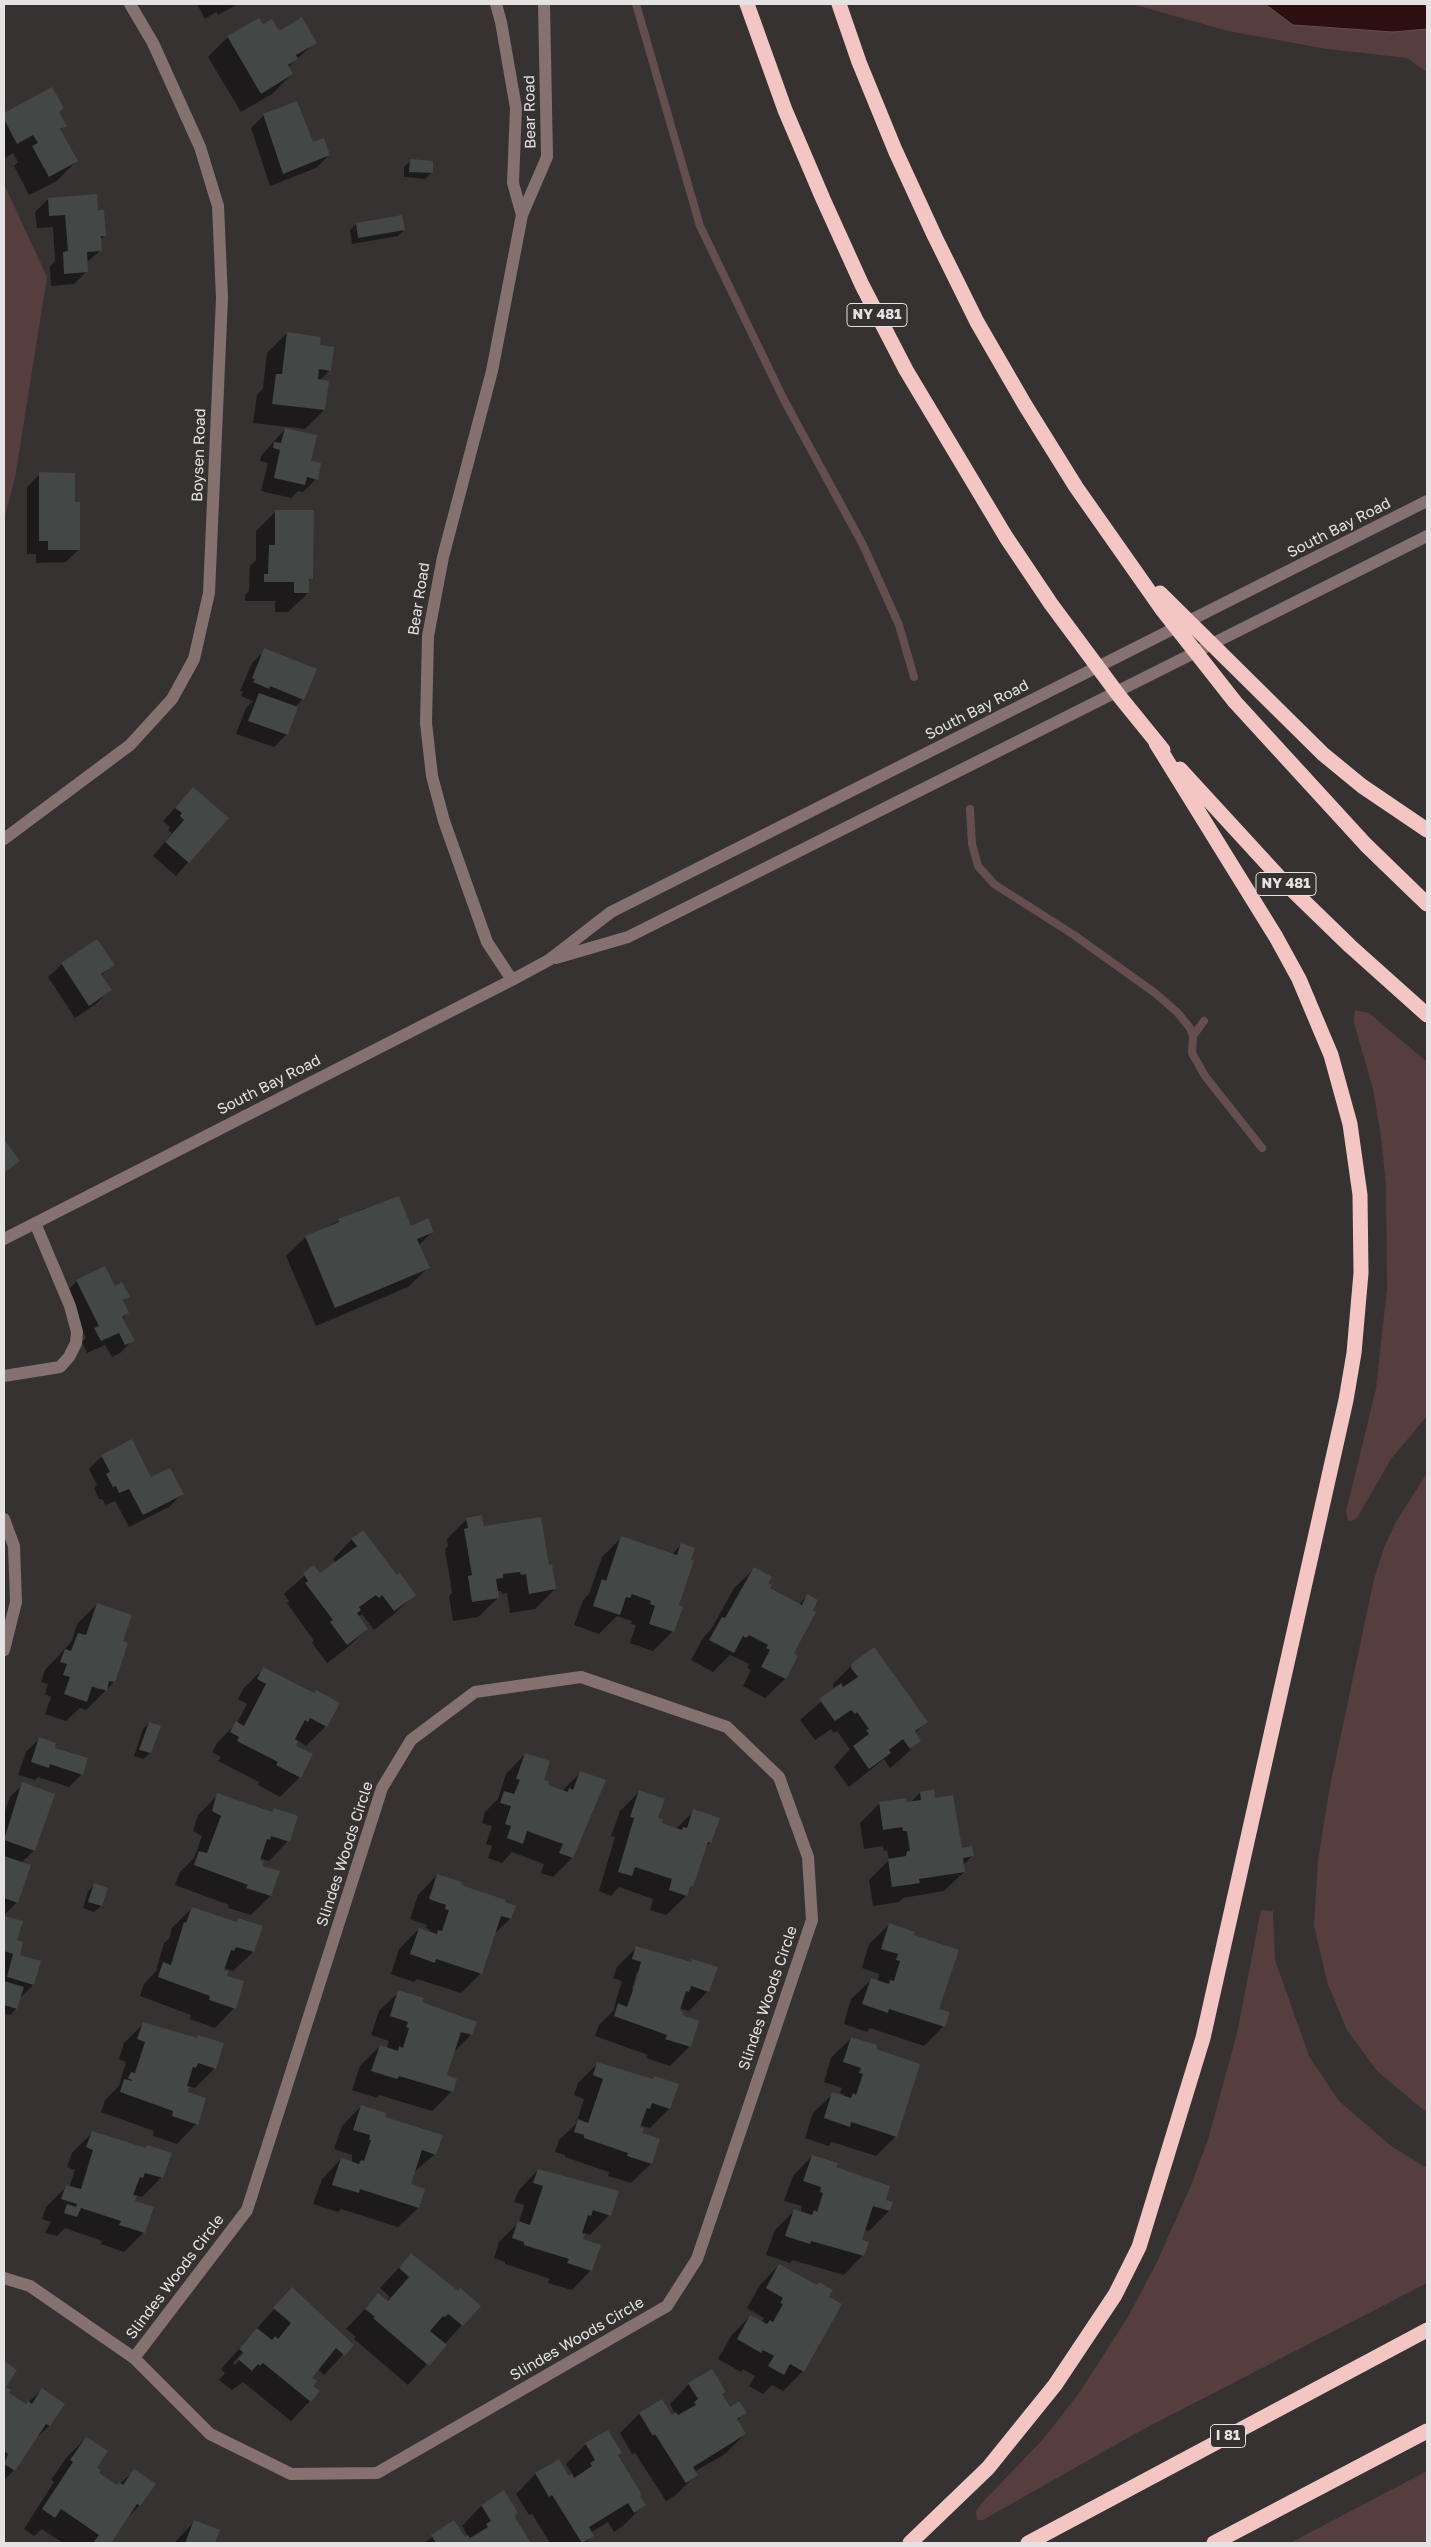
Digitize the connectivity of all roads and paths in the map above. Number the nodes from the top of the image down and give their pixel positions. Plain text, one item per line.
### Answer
1 (130, 4) edge
2 (496, 4) edge
3 (544, 4) edge
4 (747, 4) edge
5 (839, 4) edge
6 (522, 215) junction
7 (1427, 501) edge
8 (1427, 536) edge
9 (1129, 563) junction
10 (1156, 743) junction
11 (1427, 830) edge
12 (4, 839) edge
13 (1427, 904) edge
14 (549, 960) junction
15 (512, 980) junction
16 (1427, 1015) edge
17 (35, 1223) junction
18 (4, 1239) edge
19 (4, 1376) edge
20 (4, 1519) edge
21 (4, 1650) edge
22 (4, 2278) edge
23 (1427, 2330) edge
24 (134, 2358) junction
25 (1427, 2430) edge
26 (910, 2543) edge
27 (1028, 2543) edge
28 (1214, 2543) edge

1 - 12 street, Boysen Road
2 - 6 street, Bear Road
3 - 6 street, Bear Road
4 - 10 highway, NY 481
5 - 9 highway
6 - 15 street, Bear Road
7 - 14 street, South Bay Road
8 - 14 street, South Bay Road
9 - 11 highway
9 - 13 highway
10 - 16 highway, NY 481
10 - 26 highway
14 - 15 street, South Bay Road
15 - 17 street, South Bay Road
17 - 18 street, South Bay Road
17 - 19 street
20 - 21 street
22 - 24 street, Slindes Woods Circle
23 - 27 highway, I 81
24 - 24 street, Slindes Woods Circle
25 - 28 highway

